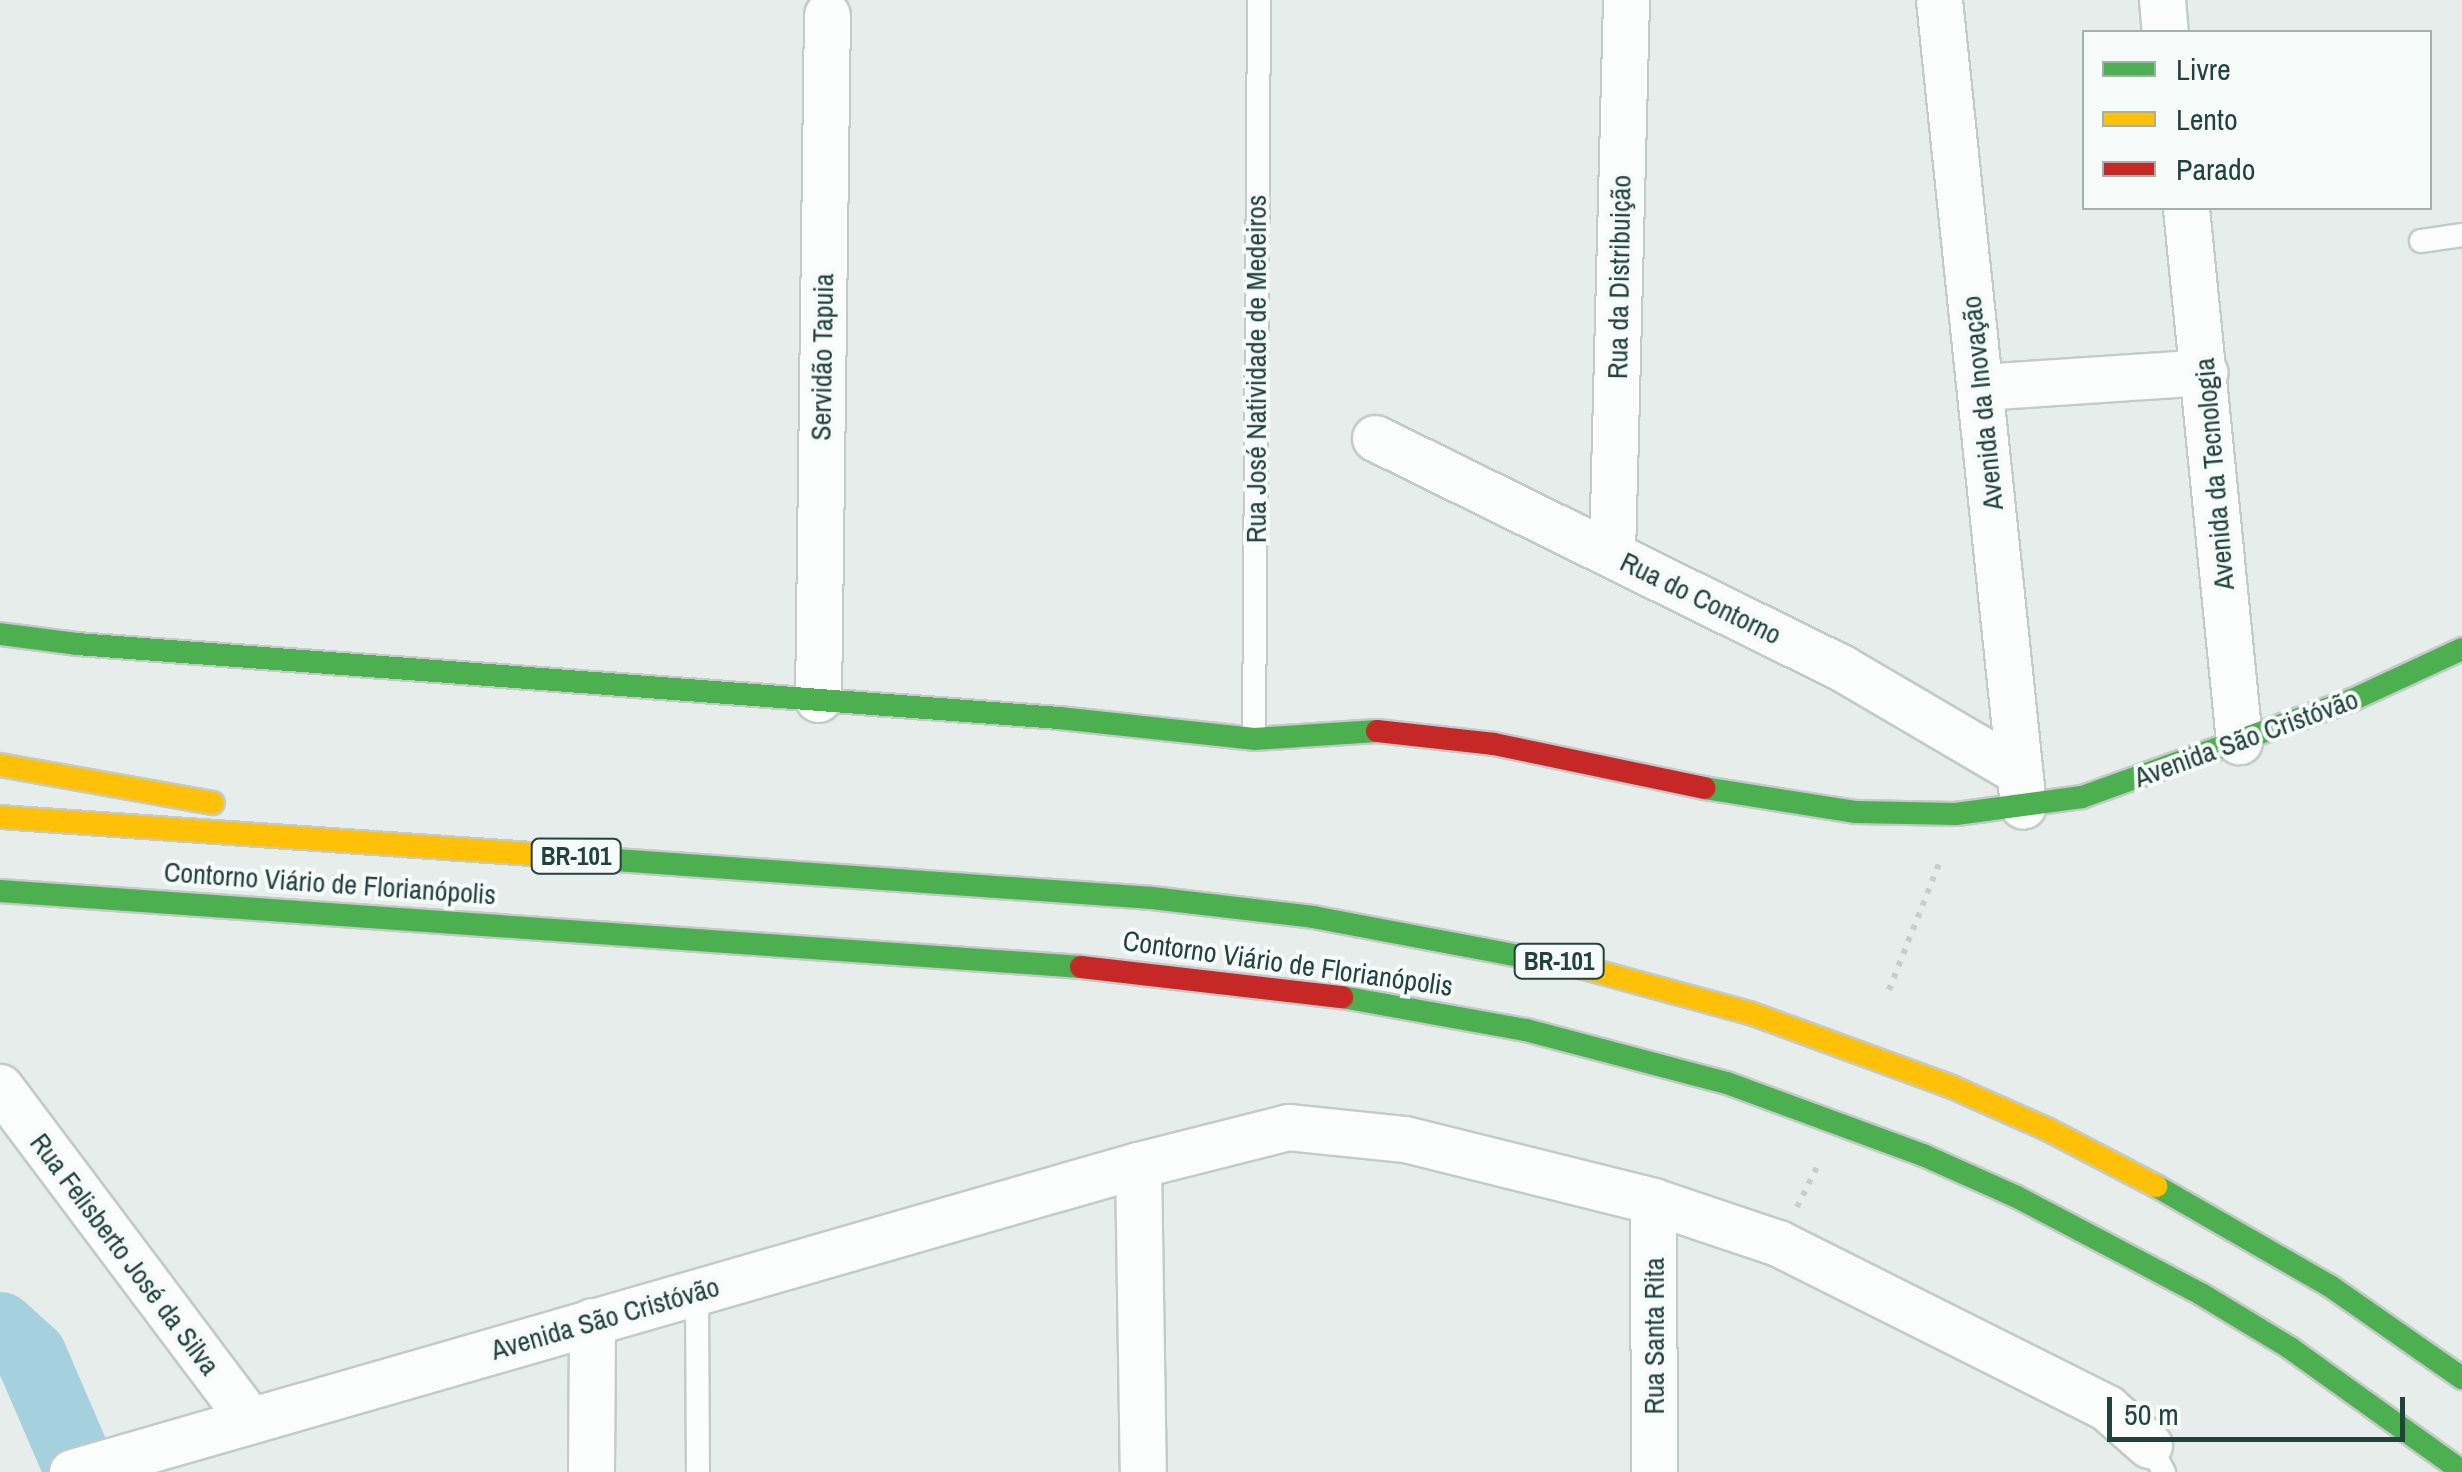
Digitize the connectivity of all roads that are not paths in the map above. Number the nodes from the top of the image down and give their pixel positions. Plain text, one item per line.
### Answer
1 (1258, 0) edge
2 (1626, 0) edge
3 (1939, 0) edge
4 (2162, 0) edge
5 (827, 15) dead end
6 (2165, 30) edge
7 (2186, 210) edge
8 (2462, 235) edge
9 (2421, 241) dead end
10 (2204, 372) junction
11 (1981, 387) junction
12 (1375, 438) dead end
13 (1612, 554) junction
14 (0, 634) edge
15 (2462, 648) edge
16 (818, 699) junction
17 (1254, 739) junction
18 (2239, 740) junction
19 (0, 765) edge
20 (2021, 789) junction
21 (0, 816) edge
22 (356, 841) junction
23 (0, 891) edge
24 (0, 1087) edge
25 (1138, 1164) junction
26 (1653, 1200) junction
27 (696, 1291) junction
28 (592, 1321) junction
29 (2462, 1378) edge
30 (250, 1420) junction
31 (2156, 1459) edge
32 (2462, 1471) edge
33 (72, 1472) edge
34 (591, 1472) edge
35 (698, 1472) edge
36 (1143, 1472) edge
37 (1654, 1472) edge

1 - 17 lane, Rua José Natividade de Medeiros
2 - 13 street, Rua da Distribuição
3 - 11 street, Avenida da Inovação
4 - 6 street
5 - 16 street, Servidão Tapuia
7 - 10 street, Avenida da Tecnologia
8 - 9 lane
10 - 11 street
10 - 18 street, Avenida da Tecnologia
11 - 20 street, Avenida da Inovação
12 - 13 street, Rua do Contorno
13 - 20 street, Rua do Contorno
14 - 16 main road, Avenida São Cristóvão
15 - 18 main road, Avenida São Cristóvão
16 - 17 main road, Avenida São Cristóvão
17 - 20 main road, Avenida São Cristóvão
18 - 20 main road, Avenida São Cristóvão
19 - 22 main road
21 - 22 main road, Contorno Viário de Florianópolis / BR-101
22 - 29 main road, Contorno Viário de Florianópolis / BR-101
23 - 32 main road, Contorno Viário de Florianópolis
24 - 30 street, Rua Felisberto José da Silva
25 - 26 street, Avenida São Cristóvão
25 - 27 street, Avenida São Cristóvão
25 - 36 street
26 - 31 street, Avenida São Cristóvão
26 - 37 street, Rua Santa Rita
27 - 28 street, Avenida São Cristóvão
27 - 35 lane
28 - 30 street, Avenida São Cristóvão
28 - 34 street
30 - 33 street, Avenida São Cristóvão

